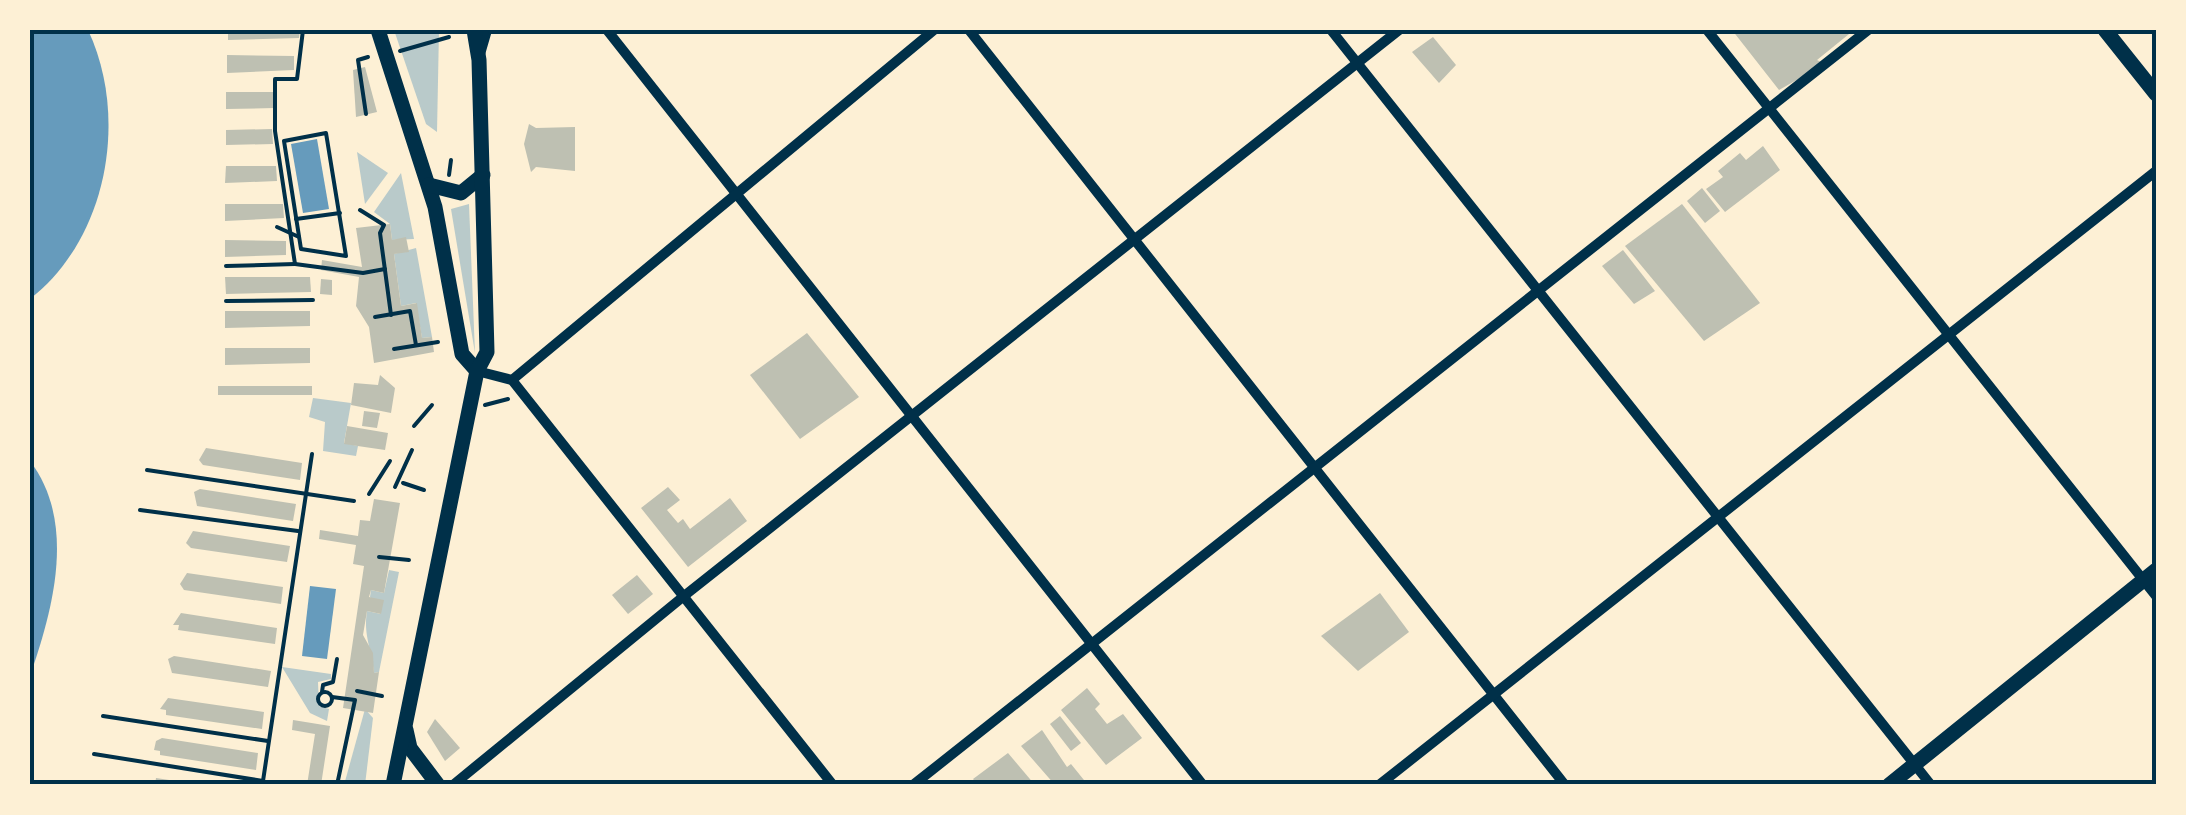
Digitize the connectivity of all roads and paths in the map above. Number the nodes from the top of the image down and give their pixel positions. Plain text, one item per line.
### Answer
1 (303, 30) edge
2 (378, 30) edge
3 (474, 30) edge
4 (487, 30) edge
5 (607, 30) edge
6 (934, 30) edge
7 (969, 30) edge
8 (1331, 30) edge
9 (1399, 30) edge
10 (1706, 30) edge
11 (1868, 30) edge
12 (2105, 30) edge
13 (448, 37) dead end
14 (400, 51) dead end
15 (368, 58) dead end
16 (479, 60) junction
17 (1357, 63) junction
18 (2156, 94) edge
19 (1770, 108) junction
20 (366, 114) dead end
21 (450, 160) dead end
22 (2156, 171) edge
23 (442, 173) dead end
24 (483, 175) junction
25 (428, 185) junction
26 (734, 195) junction
27 (360, 210) dead end
28 (340, 212) junction
29 (296, 219) junction
30 (276, 227) dead end
31 (290, 233) junction
32 (299, 237) junction
33 (1134, 240) junction
34 (294, 264) junction
35 (226, 266) dead end
36 (385, 269) junction
37 (1538, 291) junction
38 (314, 300) dead end
39 (226, 301) dead end
40 (392, 314) junction
41 (375, 317) dead end
42 (1948, 332) junction
43 (438, 342) dead end
44 (416, 345) junction
45 (394, 349) dead end
46 (477, 371) junction
47 (512, 380) junction
48 (432, 404) dead end
49 (470, 407) junction
50 (910, 417) junction
51 (414, 426) dead end
52 (412, 450) dead end
53 (312, 454) dead end
54 (390, 461) dead end
55 (1314, 468) junction
56 (147, 470) dead end
57 (403, 483) dead end
58 (395, 487) dead end
59 (424, 490) dead end
60 (305, 492) junction
61 (369, 494) dead end
62 (354, 501) dead end
63 (140, 510) dead end
64 (1718, 516) junction
65 (298, 531) junction
66 (379, 558) dead end
67 (409, 560) dead end
68 (2150, 575) edge
69 (684, 596) junction
70 (2156, 596) edge
71 (1090, 645) junction
72 (337, 658) dead end
73 (357, 691) dead end
74 (322, 692) junction
75 (1493, 694) junction
76 (382, 696) dead end
77 (332, 697) junction
78 (409, 702) junction
79 (103, 716) dead end
80 (268, 741) junction
81 (94, 754) dead end
82 (1914, 764) junction
83 (337, 785) edge
84 (393, 785) edge
85 (438, 785) edge
86 (453, 785) edge
87 (833, 785) edge
88 (913, 785) edge
89 (1203, 785) edge
90 (1379, 785) edge
91 (1565, 785) edge
92 (1889, 785) edge
93 (1931, 785) edge

1 - 31 path
2 - 25 main road
3 - 16 main road
4 - 16 street
5 - 26 street
6 - 26 street
7 - 33 street
8 - 17 street
9 - 17 street
10 - 19 street
11 - 19 street
12 - 18 main road
13 - 14 path
15 - 20 path
16 - 24 main road
17 - 33 street
17 - 37 street
19 - 37 street
19 - 42 street
21 - 23 path
22 - 42 street
24 - 25 main road
24 - 46 main road
25 - 46 main road
26 - 47 street
26 - 50 street
27 - 36 path
28 - 29 path
28 - 29 path
28 - 32 path
29 - 32 path
30 - 31 path
31 - 32 path
31 - 34 path
33 - 50 street
33 - 55 street
34 - 35 path
34 - 36 path
36 - 40 path
37 - 55 street
37 - 64 street
38 - 39 path
40 - 41 path
40 - 44 path
42 - 64 street
42 - 68 street
43 - 44 path
44 - 45 path
46 - 47 street
46 - 49 main road
47 - 49 path
47 - 69 street
48 - 51 path
49 - 78 main road
50 - 69 street
50 - 71 street
52 - 58 path
53 - 60 path
54 - 61 path
55 - 71 street
55 - 75 street
56 - 60 path
57 - 59 path
60 - 62 path
60 - 65 path
63 - 65 path
64 - 75 street
64 - 82 street
65 - 80 path
66 - 67 path
68 - 70 street
68 - 82 main road
69 - 86 street
69 - 87 street
71 - 88 street
71 - 89 street
72 - 74 path
73 - 76 path
74 - 77 path
74 - 77 path
75 - 90 street
75 - 91 street
77 - 83 path
78 - 84 main road
78 - 85 main road
79 - 80 path
80 - 81 path
82 - 92 main road
82 - 93 street

